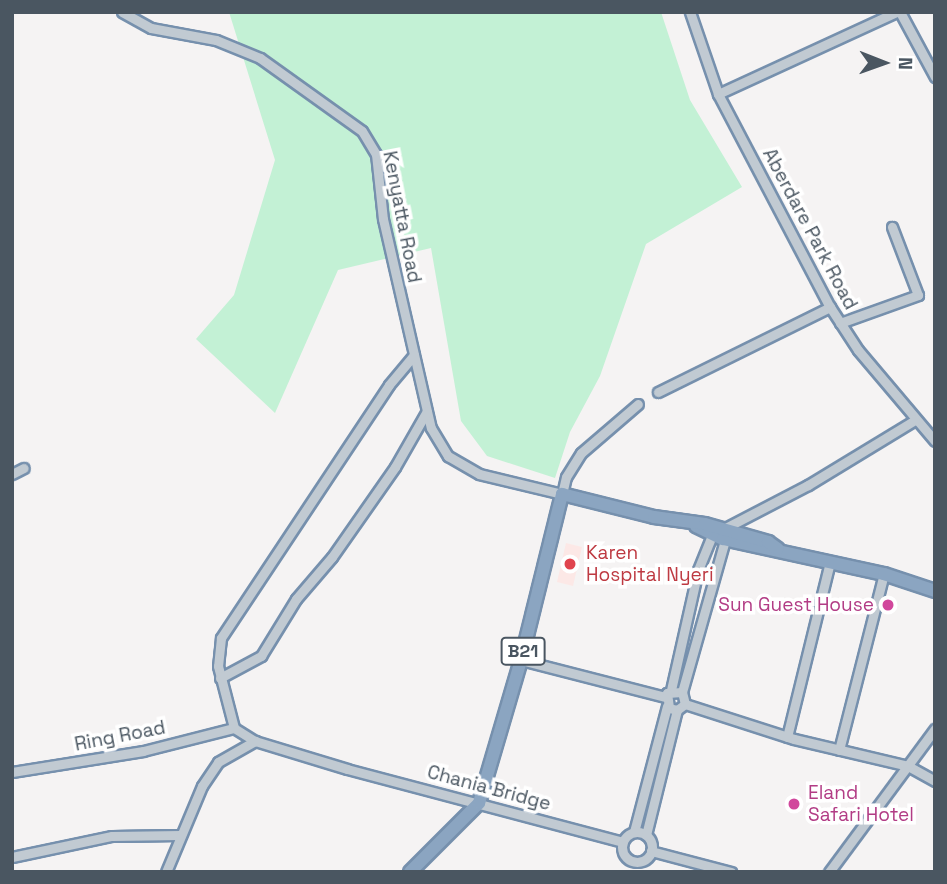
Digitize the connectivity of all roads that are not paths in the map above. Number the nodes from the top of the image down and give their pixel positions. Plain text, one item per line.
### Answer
1 (122, 12) edge
2 (690, 12) edge
3 (898, 12) edge
4 (935, 77) edge
5 (718, 93) junction
6 (892, 227) dead end
7 (830, 307) junction
8 (840, 323) junction
9 (414, 355) junction
10 (658, 391) dead end
11 (638, 404) dead end
12 (427, 411) junction
13 (915, 420) junction
14 (935, 441) edge
15 (24, 468) dead end
16 (12, 474) edge
17 (562, 494) junction
18 (725, 531) junction
19 (830, 562) junction
20 (884, 575) junction
21 (935, 591) edge
22 (521, 660) junction
23 (220, 678) junction
24 (682, 692) junction
25 (668, 698) junction
26 (681, 707) junction
27 (234, 729) junction
28 (935, 729) edge
29 (788, 737) junction
30 (255, 741) junction
31 (839, 750) junction
32 (908, 766) junction
33 (12, 772) edge
34 (935, 781) edge
35 (479, 803) junction
36 (634, 832) junction
37 (180, 835) junction
38 (646, 835) junction
39 (623, 842) junction
40 (651, 850) junction
41 (12, 857) edge
42 (631, 860) junction
43 (642, 861) junction
44 (166, 872) edge
45 (410, 872) edge
46 (628, 872) edge
47 (639, 872) edge
48 (731, 872) edge
49 (829, 872) edge

1 - 9 street, Kenyatta Road
2 - 5 street, Aberdare Park Road
3 - 4 street
3 - 5 street
5 - 7 street, Aberdare Park Road
6 - 8 street
7 - 8 street, Aberdare Park Road
7 - 10 street
8 - 13 street, Aberdare Park Road
9 - 12 street, Kenyatta Road
9 - 23 street
11 - 17 street
12 - 17 street, Kenyatta Road
12 - 23 street
13 - 14 street, Aberdare Park Road
13 - 18 street
15 - 16 street
17 - 18 highway
17 - 22 highway, B21
18 - 19 highway
18 - 24 street
18 - 25 street
19 - 20 highway
19 - 29 street
20 - 21 highway
20 - 31 street
22 - 25 street
22 - 35 highway, B21
23 - 27 street
24 - 25 street
24 - 26 street
25 - 26 street
25 - 36 street
26 - 29 street
26 - 38 street
27 - 30 street, Chania Bridge
27 - 33 street, Ring Road
28 - 32 street
29 - 31 street
30 - 35 street, Chania Bridge
30 - 37 street
31 - 32 street
32 - 34 street
32 - 49 street
35 - 39 street, Chania Bridge
35 - 45 highway, B21
36 - 38 street
36 - 39 street
37 - 41 street
37 - 44 street
38 - 40 street
39 - 42 street
40 - 43 street
40 - 48 street
42 - 43 street
42 - 46 street
43 - 47 street

